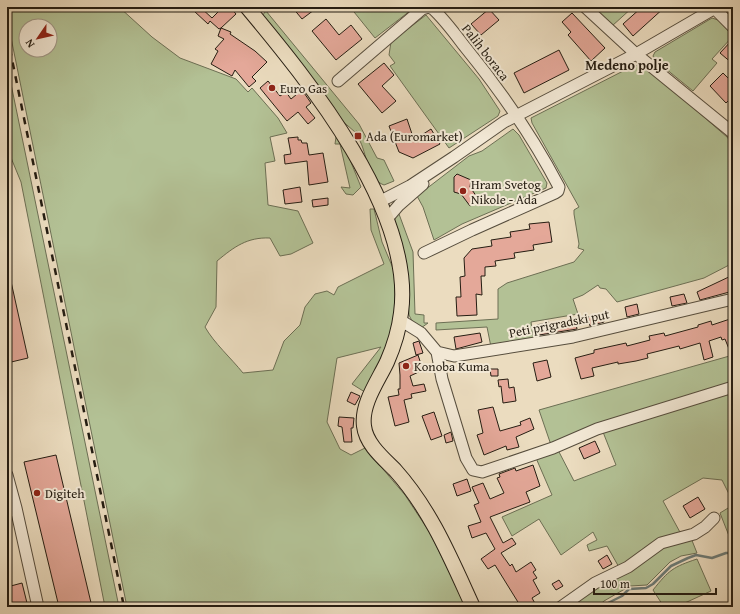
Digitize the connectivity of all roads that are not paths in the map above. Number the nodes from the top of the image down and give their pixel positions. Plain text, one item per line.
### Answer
1 (246, 7) edge
2 (585, 7) edge
3 (715, 7) edge
4 (733, 27) edge
5 (636, 54) junction
6 (338, 81) dead end
7 (516, 116) junction
8 (733, 133) edge
9 (454, 158) junction
10 (379, 202) junction
11 (386, 220) junction
12 (424, 253) dead end
13 (733, 299) edge
14 (400, 320) junction
15 (437, 352) junction
16 (733, 387) edge
17 (7, 475) edge
18 (11, 510) edge
19 (714, 518) dead end
20 (469, 606) edge
21 (38, 607) edge
22 (561, 607) edge

1 - 10 main road
2 - 5 street
3 - 4 street
3 - 5 street
5 - 7 street
5 - 8 street
6 - 7 street, Palih boraca
7 - 9 street
7 - 12 street, Palih boraca
9 - 10 street
9 - 11 street
10 - 11 main road
11 - 14 main road
13 - 15 street, Peti prigradski put
14 - 15 street
14 - 20 main road
15 - 16 street
17 - 18 street
18 - 21 street
19 - 22 street

